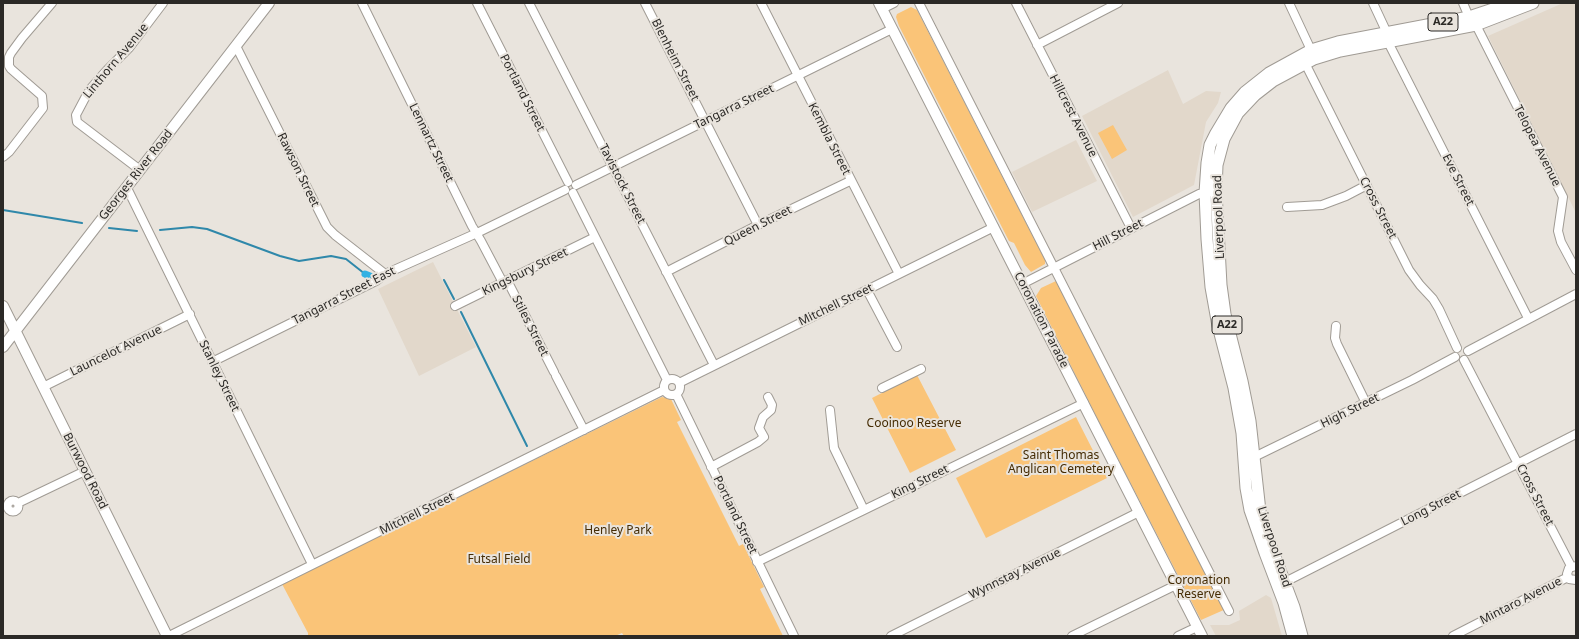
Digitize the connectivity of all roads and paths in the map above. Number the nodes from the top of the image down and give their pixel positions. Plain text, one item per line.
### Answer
1 (52, 3) edge
2 (163, 3) edge
3 (270, 3) edge
4 (362, 3) edge
5 (476, 3) edge
6 (529, 3) edge
7 (645, 3) edge
8 (761, 3) edge
9 (894, 3) edge
10 (919, 3) edge
11 (1016, 3) edge
12 (1118, 3) edge
13 (1289, 3) edge
14 (1373, 3) edge
15 (1463, 3) edge
16 (1510, 3) edge
17 (1533, 3) edge
18 (881, 6) edge
19 (1472, 21) junction
20 (892, 28) junction
21 (1388, 38) junction
22 (1037, 45) junction
23 (236, 46) junction
24 (1311, 50) junction
25 (1306, 63) junction
26 (798, 76) junction
27 (705, 120) junction
28 (3, 157) edge
29 (613, 166) junction
30 (140, 170) junction
31 (850, 181) junction
32 (1367, 185) junction
33 (570, 187) junction
34 (127, 188) junction
35 (1211, 192) junction
36 (1287, 207) dead end
37 (758, 225) junction
38 (994, 227) junction
39 (1131, 228) junction
40 (477, 233) junction
41 (595, 237) junction
42 (1053, 268) junction
43 (1576, 270) edge
44 (666, 272) junction
45 (385, 274) junction
46 (899, 274) junction
47 (503, 282) junction
48 (1022, 284) junction
49 (867, 290) junction
50 (1576, 294) edge
51 (3, 306) edge
52 (455, 306) dead end
53 (190, 314) junction
54 (1528, 318) junction
55 (1336, 326) dead end
56 (15, 331) junction
57 (3, 347) edge
58 (897, 347) dead end
59 (1457, 348) junction
60 (1468, 351) junction
61 (1456, 357) junction
62 (1464, 360) junction
63 (212, 362) junction
64 (714, 365) junction
65 (922, 369) dead end
66 (667, 380) junction
67 (679, 383) junction
68 (43, 387) junction
69 (882, 388) dead end
70 (664, 390) junction
71 (676, 394) junction
72 (768, 397) dead end
73 (1084, 403) junction
74 (1366, 403) junction
75 (830, 410) dead end
76 (584, 430) junction
77 (1576, 434) edge
78 (1254, 457) junction
79 (1244, 461) junction
80 (1518, 463) junction
81 (711, 467) junction
82 (85, 470) junction
83 (18, 503) dead end
84 (864, 510) junction
85 (1139, 512) junction
86 (757, 562) junction
87 (312, 564) junction
88 (1574, 566) edge
89 (1568, 577) junction
90 (1576, 580) edge
91 (1285, 582) junction
92 (1176, 585) junction
93 (1229, 611) dead end
94 (1197, 627) junction
95 (168, 636) edge
96 (794, 636) edge
97 (891, 636) edge
98 (1072, 636) edge
99 (1178, 636) edge
100 (1202, 636) edge
101 (1293, 636) edge
102 (1302, 636) edge
103 (1453, 636) edge

1 - 28 street
2 - 30 street, Linthorn Avenue
3 - 23 main road, Georges River Road
4 - 40 street, Lennartz Street
5 - 33 street, Portland Street
6 - 29 street, Tavistock Street
7 - 27 street, Blenheim Street
8 - 26 street, Kembla Street
9 - 18 street
10 - 42 street
11 - 22 street, Hillcrest Avenue
12 - 22 street
13 - 24 street
14 - 21 street, Eve Street
15 - 19 street, Telopea Avenue
16 - 19 highway, Liverpool Road / A22
17 - 19 highway, Liverpool Road / A22
18 - 20 main road, Coronation Parade
19 - 21 highway, Liverpool Road / A22
19 - 43 street, Telopea Avenue
20 - 26 street, Tangarra Street
20 - 38 main road, Coronation Parade
21 - 24 highway, Liverpool Road / A22
21 - 25 highway, Liverpool Road / A22
21 - 54 street, Eve Street
22 - 39 street, Hillcrest Avenue
23 - 30 main road, Georges River Road
23 - 45 street, Rawson Street
24 - 35 highway, Liverpool Road / A22
25 - 32 street, Cross Street
25 - 35 highway, Liverpool Road / A22
26 - 27 street, Tangarra Street
26 - 31 street, Kembla Street
27 - 29 street, Tangarra Street
27 - 37 street, Blenheim Street
29 - 33 street, Tangarra Street
29 - 44 street, Tavistock Street
30 - 34 main road, Georges River Road
31 - 37 street, Queen Street
31 - 46 street, Kembla Street
32 - 36 street
32 - 59 street, Cross Street
33 - 40 street, Tangarra Street
33 - 41 street, Portland Street
34 - 53 street, Stanley Street
34 - 56 main road, Georges River Road
35 - 39 street, Hill Street
35 - 78 highway, Liverpool Road / A22
35 - 79 highway, Liverpool Road / A22
37 - 44 street, Queen Street
38 - 46 street, Mitchell Street
38 - 48 main road, Coronation Parade
39 - 42 street, Hill Street
40 - 45 street, Tangarra Street East
40 - 47 street, Lennartz Street
41 - 47 street, Kingsbury Street
41 - 66 street, Portland Street
42 - 48 street, Hill Street
42 - 93 street
44 - 64 street, Tavistock Street
45 - 63 street, Tangarra Street East
46 - 49 street, Mitchell Street
47 - 52 street, Kingsbury Street
47 - 76 street, Stiles Street
48 - 73 main road, Coronation Parade
49 - 58 street
49 - 64 street, Mitchell Street
50 - 54 street
51 - 56 main road, Burwood Road
53 - 63 street, Stanley Street
53 - 68 street, Launcelot Avenue
54 - 60 street
55 - 74 street
56 - 57 main road, Georges River Road
56 - 68 main road, Burwood Road
59 - 60 street
59 - 61 street
60 - 62 street
61 - 62 street
61 - 74 street, High Street
62 - 80 street, Cross Street
63 - 87 street, Stanley Street
64 - 67 street, Mitchell Street
65 - 69 street
66 - 67 street
66 - 70 street
67 - 71 street
68 - 82 main road, Burwood Road
70 - 71 street
70 - 76 street, Mitchell Street
71 - 81 street, Portland Street
72 - 81 street
73 - 84 street, King Street
73 - 85 main road, Coronation Parade
74 - 78 street, High Street
75 - 84 street
76 - 87 street, Mitchell Street
77 - 80 street, Long Street
78 - 79 street, High Street
78 - 91 highway, Liverpool Road / A22
79 - 101 highway, Liverpool Road / A22
80 - 88 street, Cross Street
80 - 91 street, Long Street
81 - 86 street, Portland Street
82 - 83 street
82 - 95 main road, Burwood Road
84 - 86 street, King Street
85 - 92 main road, Coronation Parade
85 - 97 street, Wynnstay Avenue
86 - 96 street, Portland Street
87 - 95 street, Mitchell Street
88 - 89 street
89 - 90 street
89 - 103 street, Mintaro Avenue
91 - 102 highway, Liverpool Road / A22
92 - 94 main road, Coronation Parade
92 - 98 street
94 - 99 street
94 - 100 main road, Coronation Parade

